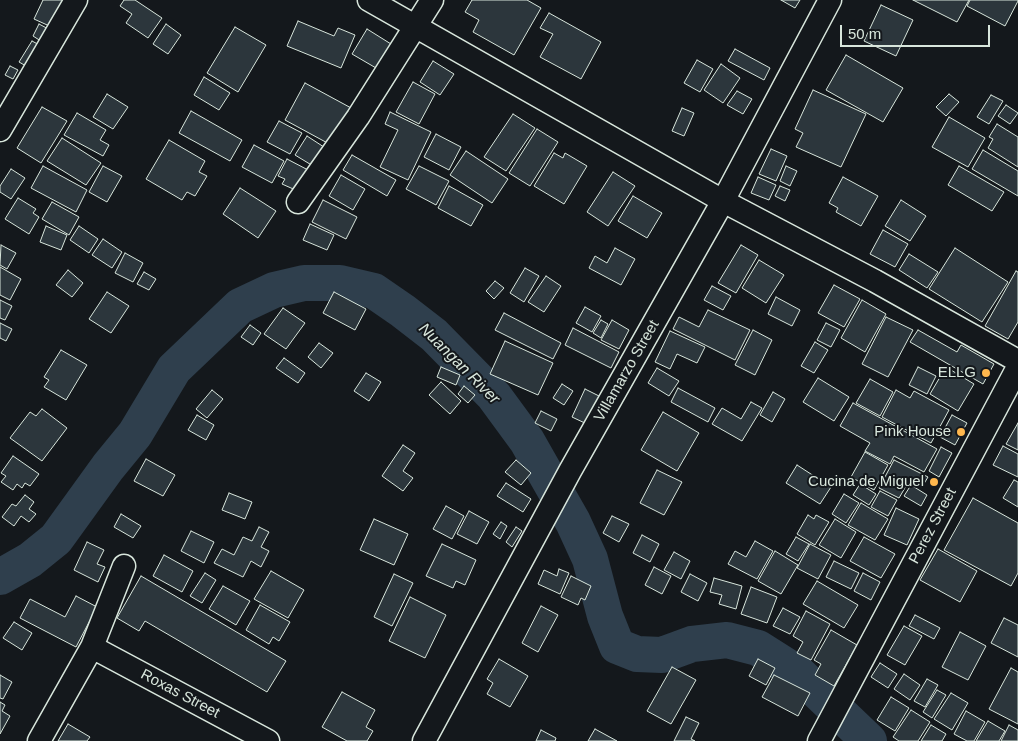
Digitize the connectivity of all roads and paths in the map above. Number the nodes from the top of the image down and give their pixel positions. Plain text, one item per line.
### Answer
1 (76, 0) edge
2 (370, 0) edge
3 (432, 0) edge
4 (830, 0) edge
5 (417, 26) junction
6 (0, 130) edge
7 (724, 201) junction
8 (298, 202) dead end
9 (1018, 361) edge
10 (1018, 367) edge
11 (124, 566) dead end
12 (92, 647) junction
13 (822, 735) edge
14 (39, 741) edge
15 (268, 741) edge
16 (424, 741) edge

1 - 6 street
2 - 5 street
3 - 5 street
4 - 7 street, Villamarzo Street
5 - 7 street
5 - 8 street
7 - 9 street
7 - 16 street, Villamarzo Street
10 - 13 street, Perez Street
11 - 12 street
12 - 14 street
12 - 15 street, Roxas Street

